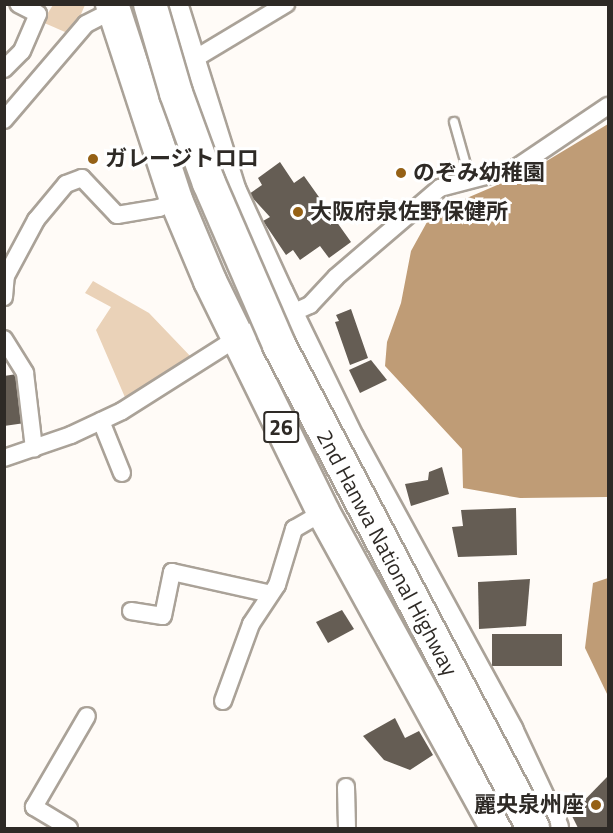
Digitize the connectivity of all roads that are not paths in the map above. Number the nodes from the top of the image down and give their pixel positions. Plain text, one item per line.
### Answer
1 (18, 4) edge
2 (150, 4) edge
3 (171, 4) edge
4 (286, 4) edge
5 (119, 6) edge
6 (186, 64) junction
7 (4, 69) edge
8 (609, 106) edge
9 (4, 120) edge
10 (454, 122) dead end
11 (474, 178) junction
12 (176, 200) junction
13 (4, 297) edge
14 (288, 317) junction
15 (237, 338) junction
16 (4, 339) edge
17 (101, 421) junction
18 (34, 448) junction
19 (4, 458) edge
20 (122, 473) dead end
21 (323, 512) junction
22 (271, 594) junction
23 (131, 611) dead end
24 (223, 701) dead end
25 (87, 716) dead end
26 (346, 787) dead end
27 (69, 828) edge
28 (347, 828) edge
29 (496, 828) edge
30 (512, 828) edge
31 (532, 828) edge
32 (552, 828) edge

1 - 7 street
2 - 31 highway, 2nd Hanwa National Highway / 26, bridge
3 - 6 highway, 26
4 - 6 street
5 - 9 street
5 - 12 highway, 26
5 - 30 highway, 2nd Hanwa National Highway / 26
6 - 14 highway, 26
8 - 11 street
10 - 11 lane
11 - 14 street
12 - 13 street
12 - 15 highway, 26
14 - 15 street
14 - 32 highway, 26
15 - 17 street
15 - 21 highway, 26
16 - 18 street
17 - 18 street
17 - 20 street
18 - 19 street
21 - 22 street
21 - 29 highway, 26
22 - 23 street
22 - 24 street
25 - 27 street
26 - 28 street

